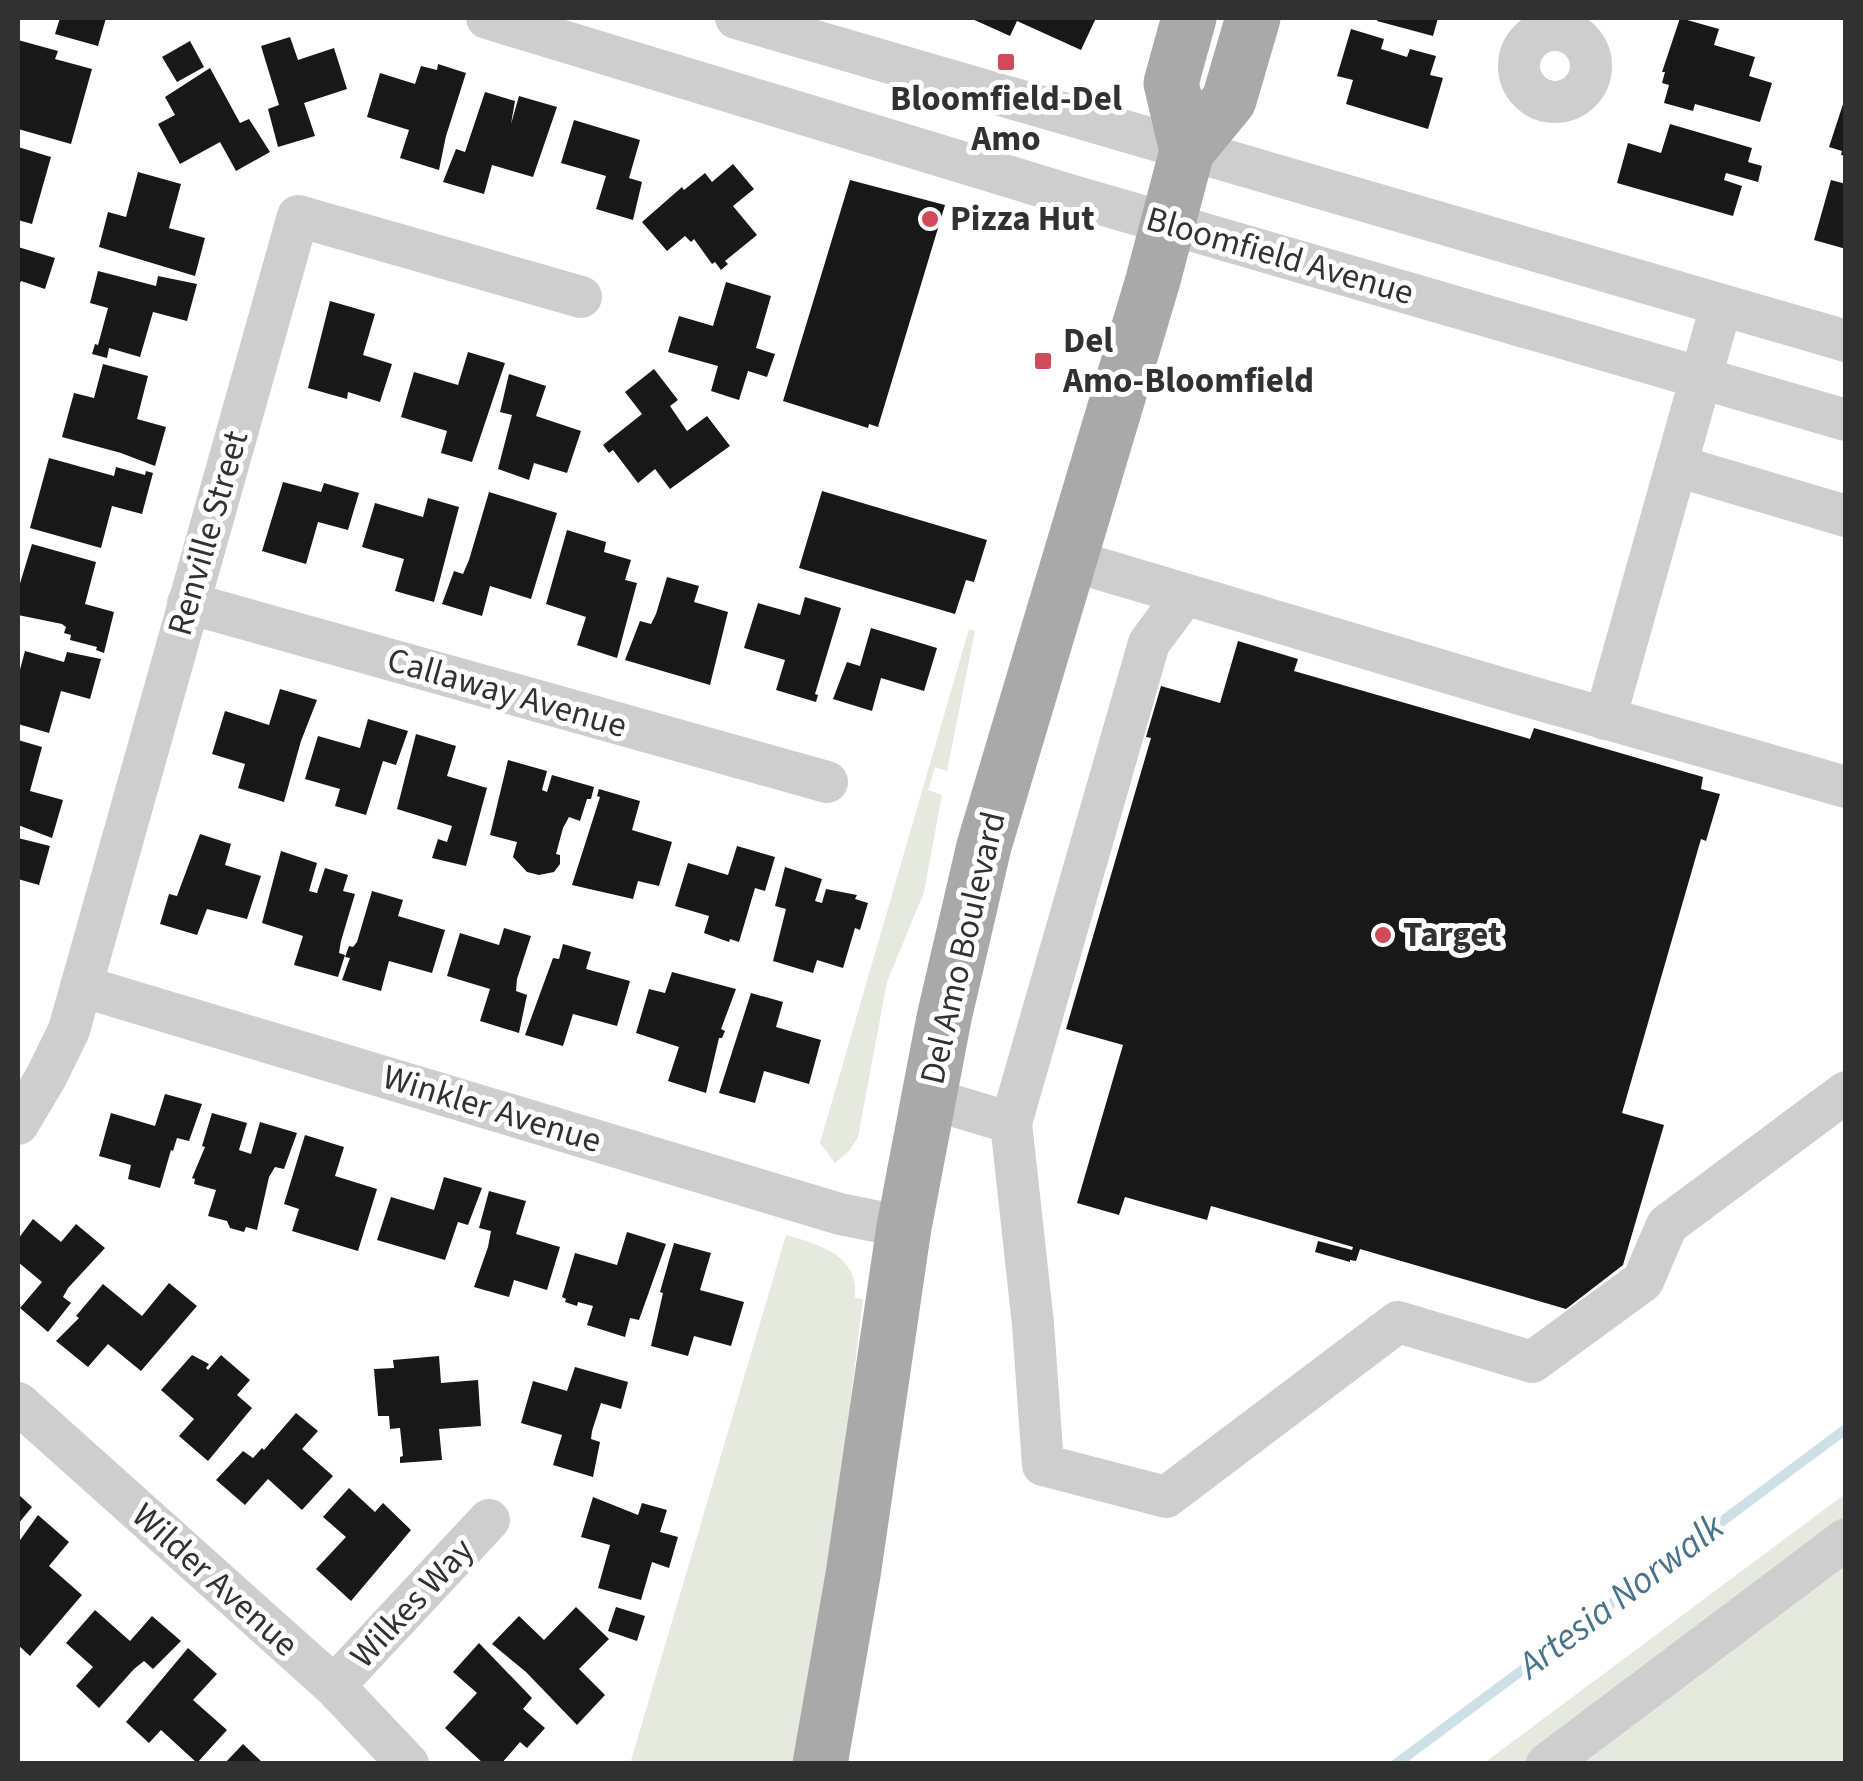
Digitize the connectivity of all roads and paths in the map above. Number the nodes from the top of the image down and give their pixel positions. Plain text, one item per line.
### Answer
1 (487, 18) edge
2 (736, 18) edge
3 (1189, 18) edge
4 (1253, 18) edge
5 (1187, 151) junction
6 (1166, 223) junction
7 (581, 298) dead end
8 (1722, 306) junction
9 (1846, 341) edge
10 (1702, 378) junction
11 (1846, 420) edge
12 (1674, 474) junction
13 (1846, 516) edge
14 (1070, 560) junction
15 (1184, 596) junction
16 (188, 603) junction
17 (1605, 719) junction
18 (827, 782) dead end
19 (1846, 786) edge
20 (81, 986) junction
21 (1846, 1092) edge
22 (928, 1098) junction
23 (1012, 1123) junction
24 (18, 1124) edge
25 (904, 1228) junction
26 (18, 1403) edge
27 (490, 1520) dead end
28 (1846, 1539) edge
29 (334, 1686) junction
30 (408, 1764) edge
31 (820, 1764) edge
32 (1547, 1764) edge

1 - 6 street, Bloomfield Avenue
2 - 5 street
3 - 5 main road, Del Amo Boulevard
4 - 5 main road, Del Amo Boulevard
5 - 6 main road, Del Amo Boulevard
5 - 8 street
6 - 10 street, Bloomfield Avenue
6 - 14 main road, Del Amo Boulevard
7 - 16 street, Renville Street
8 - 9 street
8 - 10 street
10 - 11 street, Bloomfield Avenue
10 - 12 street
12 - 13 street
12 - 17 street
14 - 15 street
14 - 22 main road, Del Amo Boulevard
15 - 17 street
15 - 23 street
16 - 18 street, Callaway Avenue
16 - 20 street, Renville Street
17 - 19 street
20 - 24 street, Renville Street
20 - 25 street, Winkler Avenue
21 - 23 street
22 - 23 street
22 - 25 main road, Del Amo Boulevard
25 - 31 main road, Del Amo Boulevard
26 - 29 street, Wilder Avenue
27 - 29 street, Wilkes Way
28 - 32 street
29 - 30 street, Wilder Avenue

